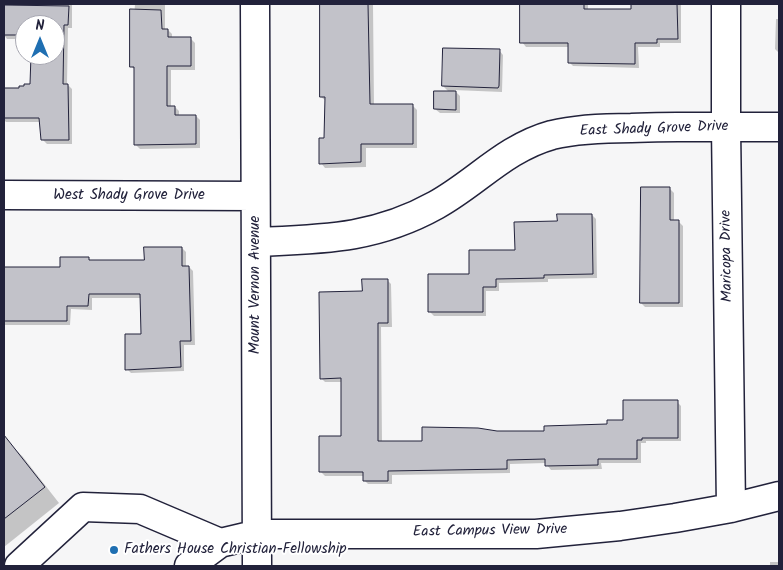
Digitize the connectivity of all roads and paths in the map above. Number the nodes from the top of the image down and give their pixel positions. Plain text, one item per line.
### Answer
1 (255, 4) edge
2 (726, 4) edge
3 (726, 127) junction
4 (779, 128) edge
5 (4, 195) edge
6 (255, 196) junction
7 (256, 242) junction
8 (779, 496) edge
9 (732, 508) junction
10 (258, 534) junction
11 (220, 543) junction
12 (18, 566) edge
13 (189, 566) edge
14 (257, 566) edge

1 - 6 street, Mount Vernon Avenue
2 - 3 street, Maricopa Drive
3 - 4 street, East Shady Grove Drive
3 - 7 street, East Shady Grove Drive
3 - 9 street, Maricopa Drive
5 - 6 street, West Shady Grove Drive
6 - 7 street, Mount Vernon Avenue
7 - 10 street, Mount Vernon Avenue
8 - 9 street, East Campus View Drive
9 - 10 street, East Campus View Drive
10 - 11 street, East Campus View Drive
10 - 14 street, Mount Vernon Avenue
11 - 12 street
11 - 13 street

